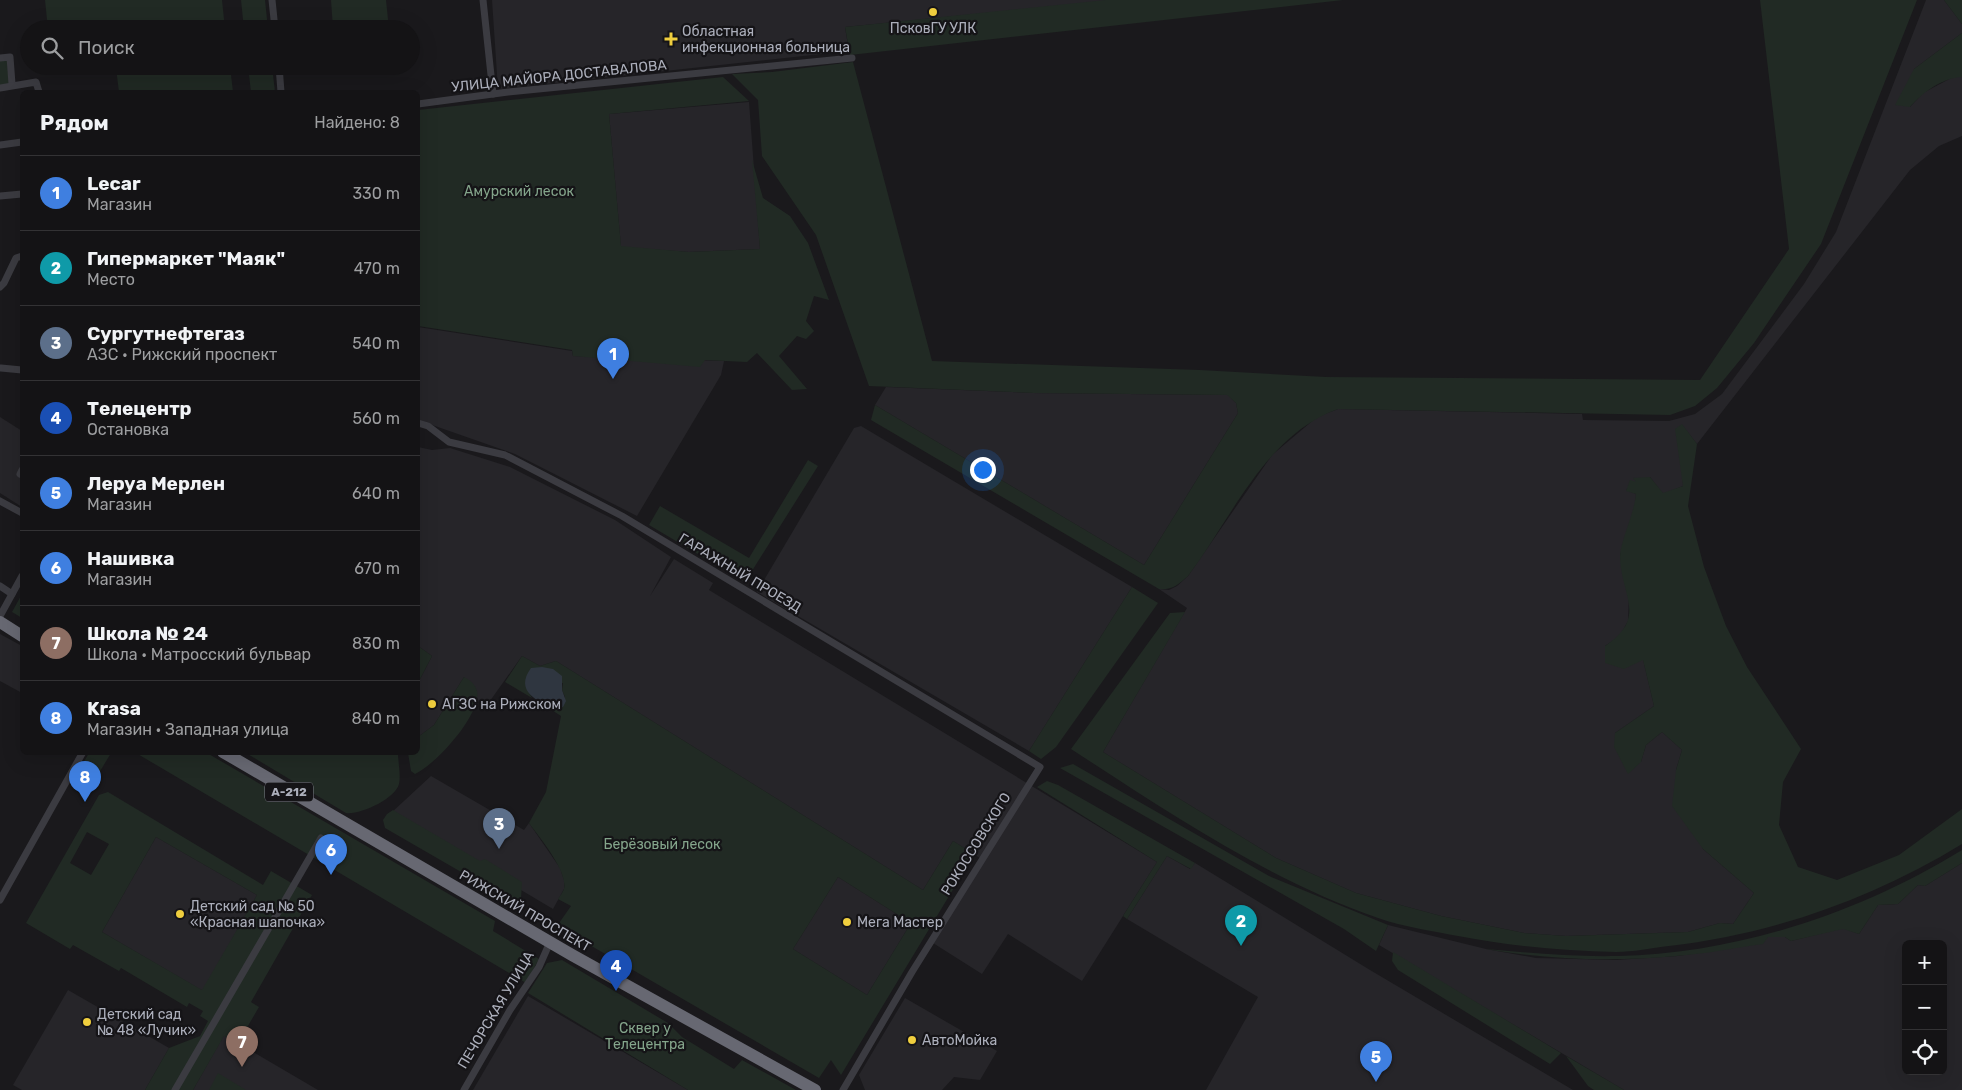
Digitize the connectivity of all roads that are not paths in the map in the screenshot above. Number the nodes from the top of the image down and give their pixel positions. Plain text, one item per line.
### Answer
1 (272, 0) edge
2 (483, 0) edge
3 (274, 20) edge
4 (0, 58) edge
5 (852, 58) dead end
6 (280, 75) edge
7 (12, 84) junction
8 (0, 88) edge
9 (38, 90) edge
10 (281, 90) edge
11 (493, 94) junction
12 (420, 104) edge
13 (20, 142) edge
14 (0, 145) edge
15 (20, 194) edge
16 (0, 196) edge
17 (20, 257) edge
18 (0, 287) edge
19 (1, 368) edge
20 (20, 370) edge
21 (420, 424) edge
22 (0, 501) edge
23 (20, 512) edge
24 (20, 580) edge
25 (0, 586) edge
26 (12, 594) junction
27 (0, 616) edge
28 (0, 622) edge
29 (20, 635) edge
30 (81, 755) edge
31 (228, 755) edge
32 (1040, 767) joint
33 (321, 838) dead end
34 (0, 900) edge
35 (550, 942) junction
36 (174, 1090) edge
37 (464, 1090) edge
38 (815, 1090) edge
39 (843, 1090) edge

1 - 3 street
2 - 11 street
4 - 7 street
5 - 11 street, УЛИЦА МАЙОРА ДОСТАВАЛОВА
6 - 10 street
7 - 8 street
7 - 9 street
11 - 12 street, УЛИЦА МАЙОРА ДОСТАВАЛОВА
13 - 14 street
15 - 16 street
17 - 18 street
19 - 20 street
21 - 32 street, ГАРАЖНЫЙ ПРОЕЗД
22 - 23 street
24 - 26 street
25 - 26 street
26 - 27 street
28 - 29 highway
30 - 34 street
31 - 35 highway, РИЖСКИЙ ПРОСПЕКТ / А-212
32 - 39 street, РОКОССОВСКОГО
33 - 36 street
35 - 37 street, ПЕЧОРСКАЯ УЛИЦА
35 - 38 highway, РИЖСКИЙ ПРОСПЕКТ / А-212

